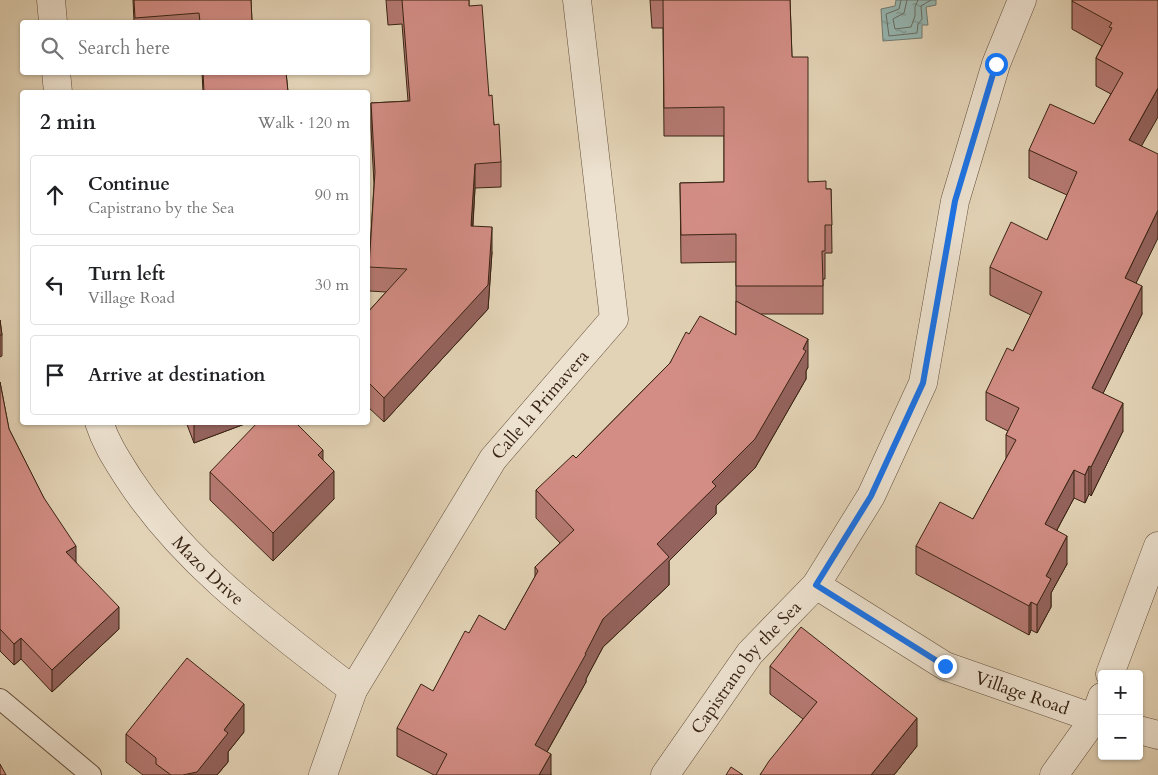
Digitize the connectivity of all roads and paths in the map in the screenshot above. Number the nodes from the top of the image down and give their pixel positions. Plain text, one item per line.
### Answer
1 (51, 0) edge
2 (577, 0) edge
3 (1022, 0) edge
4 (53, 20) edge
5 (56, 75) edge
6 (58, 90) edge
7 (100, 425) edge
8 (1158, 546) edge
9 (816, 585) junction
10 (1112, 670) edge
11 (353, 690) junction
12 (0, 700) edge
13 (1098, 712) edge
14 (1098, 713) edge
15 (1143, 731) edge
16 (1158, 735) edge
17 (91, 775) edge
18 (323, 775) edge
19 (665, 775) edge
20 (1054, 775) edge

1 - 4 street
2 - 11 street, Calle la Primavera
3 - 9 street, Capistrano by the Sea
5 - 6 street
7 - 11 street, Mazo Drive
8 - 10 street
9 - 13 street, Village Road
9 - 19 street, Capistrano by the Sea
11 - 18 street, Calle la Primavera
12 - 17 lane
14 - 20 street
15 - 16 street

